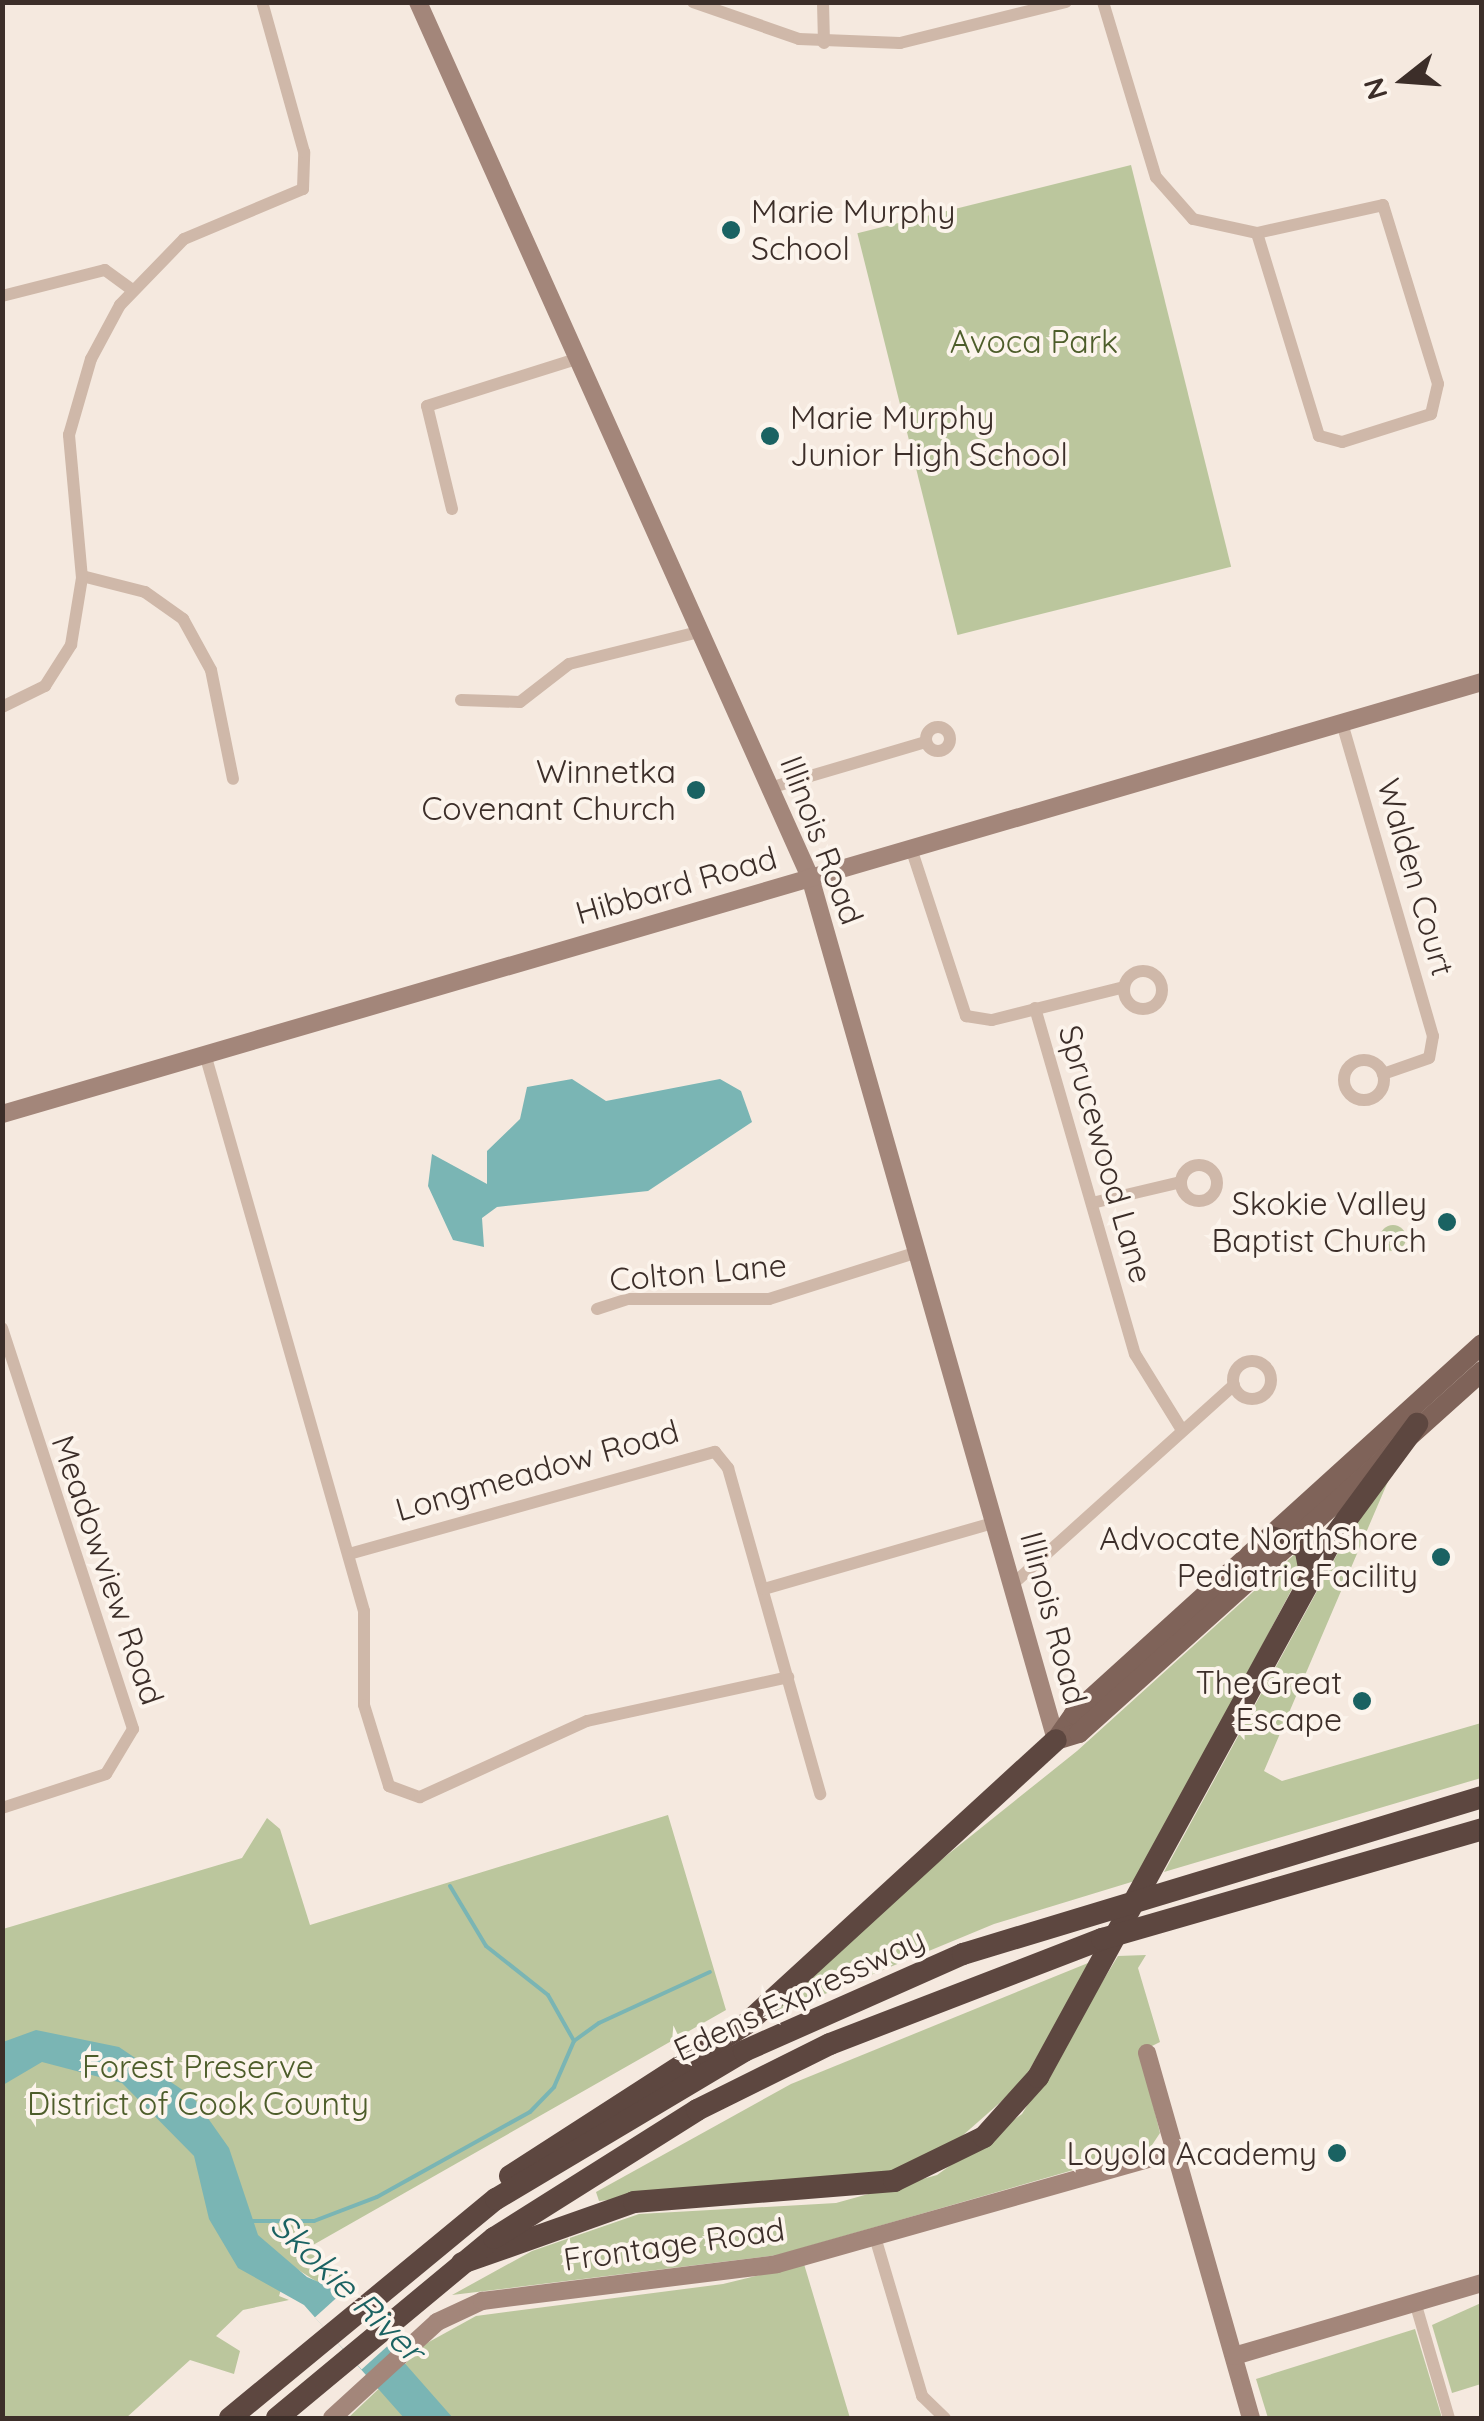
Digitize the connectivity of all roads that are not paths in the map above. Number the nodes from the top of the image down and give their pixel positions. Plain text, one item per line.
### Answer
1 (262, 2) edge
2 (418, 2) edge
3 (693, 2) edge
4 (823, 2) edge
5 (1066, 2) edge
6 (1103, 2) edge
7 (824, 43) junction
8 (1257, 233) junction
9 (131, 290) junction
10 (2, 296) edge
11 (579, 358) junction
12 (452, 509) dead end
13 (82, 576) junction
14 (702, 631) junction
15 (1482, 682) edge
16 (461, 700) dead end
17 (2, 708) edge
18 (1342, 722) junction
19 (926, 742) dead end
20 (233, 779) dead end
21 (774, 788) junction
22 (910, 848) junction
23 (810, 877) junction
24 (1124, 987) dead end
25 (1035, 1008) junction
26 (205, 1054) junction
27 (1382, 1074) dead end
28 (2, 1114) edge
29 (1181, 1182) dead end
30 (1092, 1203) junction
31 (918, 1252) junction
32 (597, 1308) dead end
33 (2, 1328) edge
34 (1482, 1344) edge
35 (1482, 1371) edge
36 (1234, 1386) dead end
37 (1417, 1424) junction
38 (1182, 1430) junction
39 (996, 1522) junction
40 (1281, 1538) junction
41 (349, 1554) junction
42 (1310, 1582) junction
43 (1014, 1583) junction
44 (764, 1588) junction
45 (788, 1677) junction
46 (1056, 1740) junction
47 (820, 1794) dead end
48 (1482, 1797) edge
49 (2, 1808) edge
50 (1482, 1829) edge
51 (1147, 2052) dead end
52 (1174, 2152) junction
53 (496, 2199) junction
54 (875, 2237) junction
55 (462, 2263) junction
56 (1482, 2283) edge
57 (1415, 2302) junction
58 (1234, 2356) junction
59 (230, 2418) edge
60 (278, 2418) edge
61 (332, 2418) edge
62 (945, 2418) edge
63 (1250, 2418) edge
64 (1448, 2418) edge

1 - 9 street
2 - 11 street, Illinois Road
3 - 7 street
4 - 7 street
5 - 7 street
6 - 8 street
8 - 8 street
9 - 10 street
9 - 13 street
11 - 12 street
11 - 14 street, Illinois Road
13 - 17 street
13 - 20 street
14 - 16 street
14 - 21 street, Illinois Road
15 - 18 street, Hibbard Road
18 - 22 street, Hibbard Road
18 - 27 street, Walden Court
19 - 21 street
21 - 23 street, Illinois Road
22 - 23 street, Hibbard Road
22 - 25 street, Sprucewood Lane
23 - 26 street, Hibbard Road
23 - 31 street, Illinois Road
24 - 25 street
25 - 30 street, Sprucewood Lane
26 - 28 street, Hibbard Road
26 - 41 street
29 - 30 street
30 - 38 street, Sprucewood Lane
31 - 32 street, Colton Lane
31 - 39 street, Illinois Road
33 - 49 street, Meadowview Road
34 - 40 main road
35 - 37 main road
36 - 38 street
37 - 40 main road
37 - 42 highway
38 - 43 street
39 - 43 street, Illinois Road
39 - 44 street
40 - 42 highway
40 - 46 main road
41 - 44 street, Longmeadow Road
41 - 45 street
42 - 55 highway
43 - 46 street, Illinois Road
44 - 45 street, Longmeadow Road
45 - 47 street, Longmeadow Road
46 - 53 highway
48 - 53 highway, Edens Expressway
50 - 55 highway, Edens Expressway
51 - 52 street
52 - 54 street, Frontage Road
52 - 58 street
53 - 59 highway, Edens Expressway
54 - 61 street, Frontage Road
54 - 62 street
55 - 60 highway, Edens Expressway
56 - 57 street
57 - 58 street
57 - 64 street
58 - 63 street

